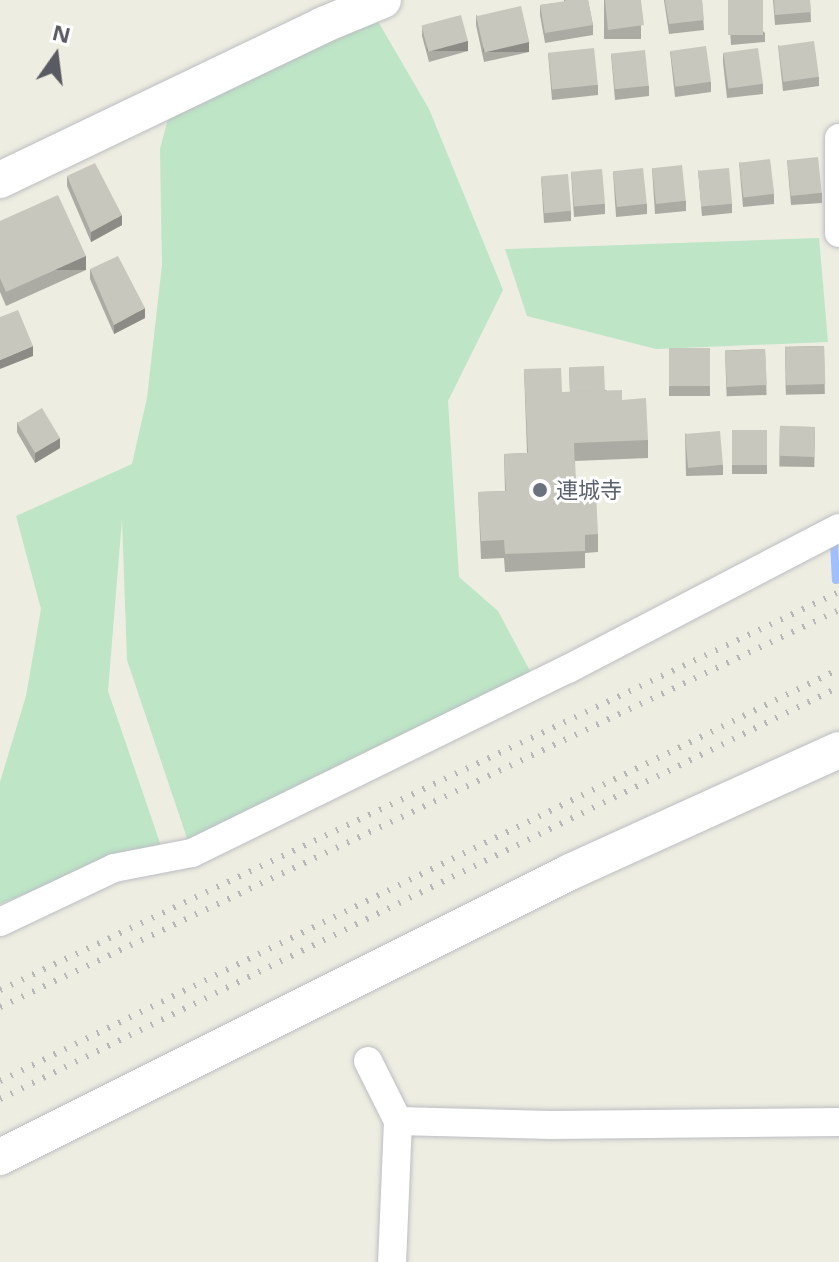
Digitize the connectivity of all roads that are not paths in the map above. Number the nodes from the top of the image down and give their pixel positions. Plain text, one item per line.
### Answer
1 (383, 0) edge
2 (839, 138) edge
3 (0, 180) edge
4 (839, 233) edge
5 (839, 528) edge
6 (839, 750) edge
7 (0, 922) edge
8 (368, 1061) dead end
9 (398, 1121) junction
10 (839, 1122) edge
11 (0, 1157) edge
12 (392, 1262) edge

1 - 3 street
2 - 4 street
5 - 7 street
6 - 11 street
8 - 9 street
9 - 10 street
9 - 12 street

